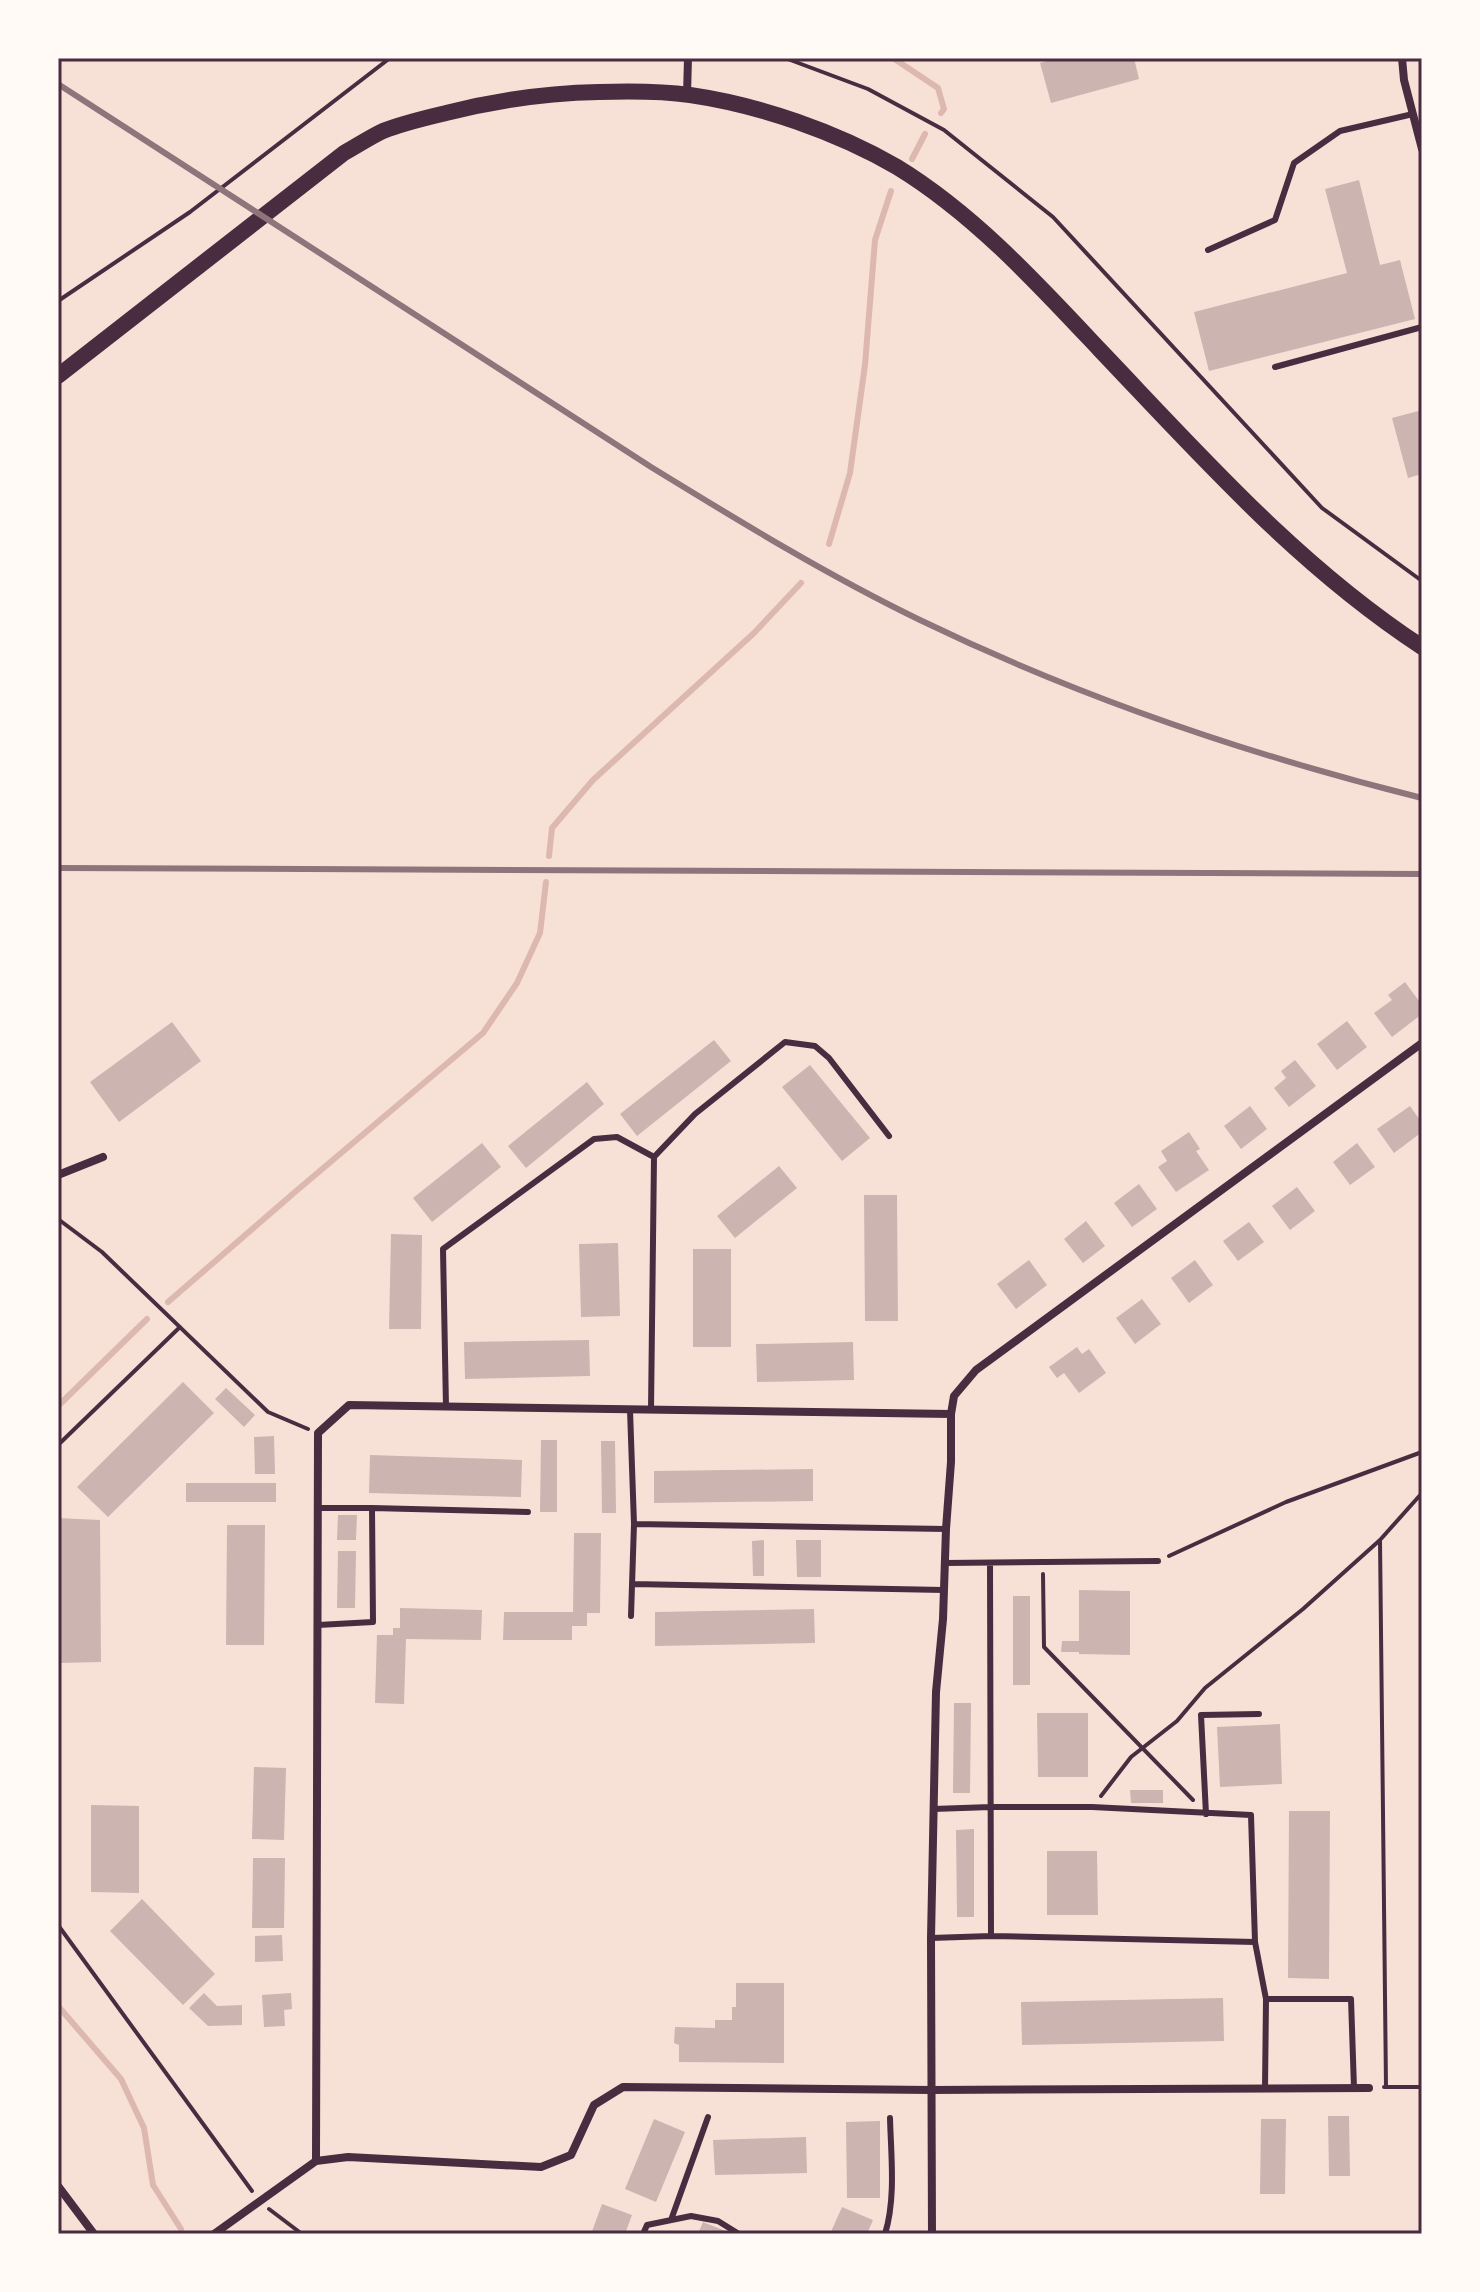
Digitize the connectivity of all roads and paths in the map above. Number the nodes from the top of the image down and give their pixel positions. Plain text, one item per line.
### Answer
1 (390, 58) edge
2 (688, 58) edge
3 (785, 58) edge
4 (1402, 58) edge
5 (687, 95) junction
6 (1413, 114) junction
7 (1422, 149) edge
8 (1208, 250) dead end
9 (58, 301) edge
10 (1422, 327) edge
11 (1275, 367) dead end
12 (58, 376) edge
13 (1422, 581) edge
14 (1422, 647) edge
15 (1422, 1043) edge
16 (889, 1136) dead end
17 (103, 1157) dead end
18 (654, 1157) junction
19 (58, 1175) edge
20 (58, 1219) edge
21 (180, 1327) junction
22 (446, 1407) junction
23 (630, 1410) junction
24 (651, 1410) junction
25 (951, 1414) junction
26 (318, 1433) junction
27 (58, 1445) edge
28 (1422, 1452) edge
29 (1422, 1493) edge
30 (318, 1508) junction
31 (372, 1508) junction
32 (528, 1512) dead end
33 (634, 1524) junction
34 (946, 1529) junction
35 (1380, 1540) junction
36 (1158, 1561) joint
37 (1043, 1562) junction
38 (945, 1563) junction
39 (990, 1563) junction
40 (632, 1584) junction
41 (944, 1590) junction
42 (631, 1616) dead end
43 (318, 1625) junction
44 (1259, 1714) dead end
45 (1144, 1748) junction
46 (991, 1807) junction
47 (1092, 1807) junction
48 (933, 1809) junction
49 (1206, 1814) junction
50 (58, 1925) edge
51 (991, 1936) junction
52 (931, 1938) junction
53 (1255, 1942) junction
54 (1266, 1999) junction
55 (1386, 2087) junction
56 (1422, 2087) edge
57 (1354, 2088) junction
58 (1369, 2088) joint
59 (1265, 2089) junction
60 (931, 2090) junction
61 (708, 2117) dead end
62 (890, 2118) dead end
63 (316, 2161) junction
64 (58, 2186) edge
65 (260, 2202) junction
66 (671, 2220) junction
67 (94, 2234) edge
68 (214, 2234) edge
69 (302, 2234) edge
70 (643, 2234) edge
71 (739, 2234) edge
72 (885, 2234) edge
73 (932, 2234) edge

1 - 9 path
2 - 5 street
3 - 13 path
4 - 6 street
5 - 12 main road
5 - 14 main road
6 - 7 street
6 - 8 lane
10 - 11 lane
15 - 25 street
16 - 18 lane
17 - 19 street
18 - 22 lane
18 - 24 lane
20 - 21 path
21 - 26 path
21 - 27 path
22 - 23 street
22 - 26 street
23 - 24 street
23 - 33 lane
24 - 25 street
25 - 34 street
26 - 30 street
28 - 36 path
29 - 35 path
30 - 31 lane
30 - 43 street
31 - 32 lane
31 - 43 lane
33 - 34 lane
33 - 40 lane
34 - 38 street
35 - 45 path
35 - 55 path
36 - 37 lane
37 - 39 lane
37 - 45 path
38 - 39 lane
38 - 41 street
39 - 46 lane
40 - 41 lane
40 - 42 lane
41 - 48 street
43 - 63 street
44 - 49 lane
45 - 47 path
45 - 49 path
46 - 47 lane
46 - 48 lane
46 - 51 lane
47 - 49 lane
48 - 52 street
49 - 53 lane
50 - 65 path
51 - 52 lane
51 - 53 lane
52 - 60 street
53 - 54 lane
54 - 57 lane
54 - 59 lane
55 - 56 path
55 - 58 path
57 - 58 street
57 - 59 street
59 - 60 street
60 - 63 street
60 - 73 street
61 - 66 lane
62 - 72 lane
63 - 65 street
64 - 67 street
65 - 68 street
65 - 69 path
66 - 70 lane
66 - 71 lane

